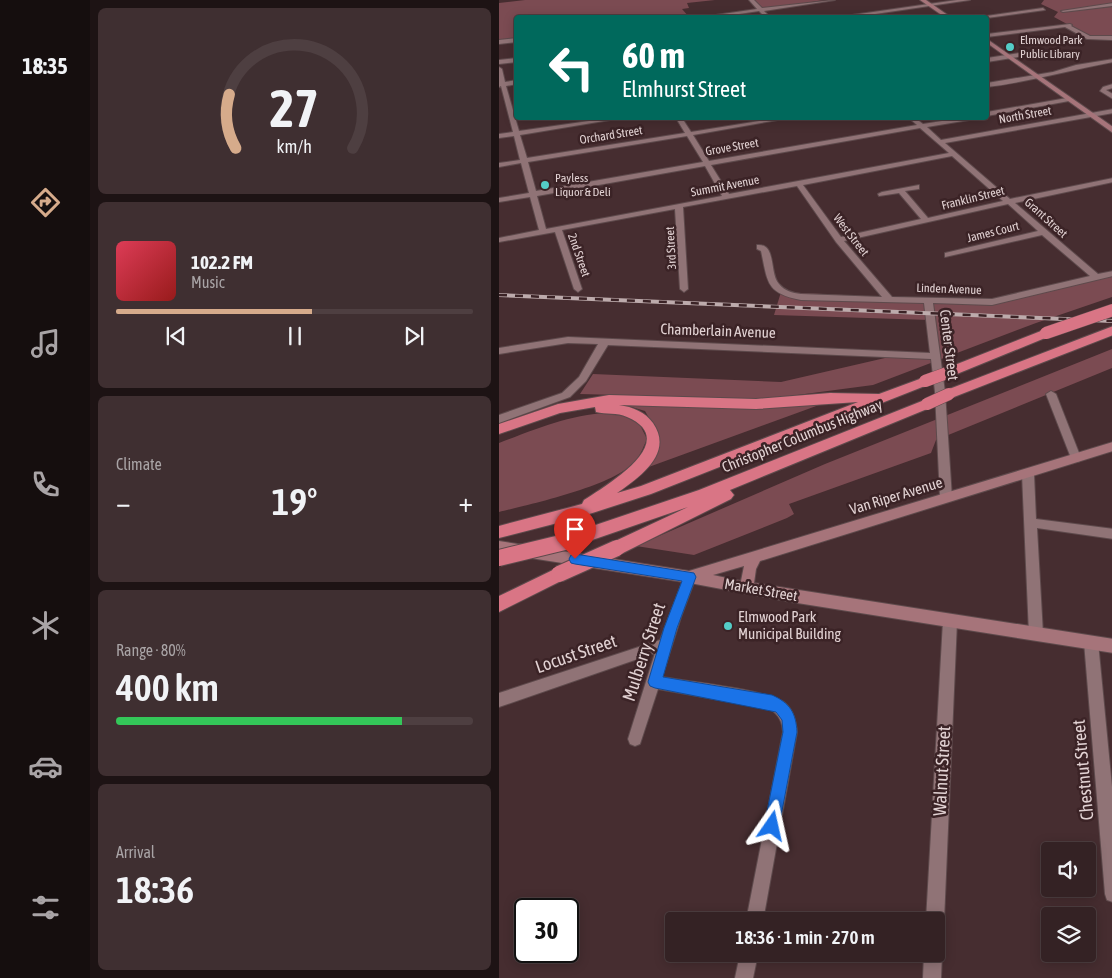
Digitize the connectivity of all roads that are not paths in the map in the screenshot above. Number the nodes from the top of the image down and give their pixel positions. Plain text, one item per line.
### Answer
1 (751, 0) edge
2 (833, 0) edge
3 (923, 0) edge
4 (968, 0) edge
5 (1112, 4) edge
6 (930, 5) junction
7 (1043, 9) dead end
8 (760, 10) junction
9 (1063, 11) dead end
10 (721, 15) edge
11 (766, 15) edge
12 (855, 15) edge
13 (945, 15) edge
14 (989, 16) edge
15 (989, 36) edge
16 (1112, 38) edge
17 (514, 40) edge
18 (499, 42) edge
19 (989, 42) edge
20 (1040, 52) dead end
21 (1009, 56) junction
22 (514, 60) edge
23 (989, 60) edge
24 (1112, 60) edge
25 (499, 62) edge
26 (499, 69) edge
27 (1037, 76) junction
28 (514, 82) edge
29 (501, 84) edge
30 (989, 85) edge
31 (1112, 86) edge
32 (1112, 97) edge
33 (1067, 100) junction
34 (513, 106) edge
35 (499, 108) edge
36 (1112, 111) edge
37 (989, 114) edge
38 (1088, 116) junction
39 (514, 120) edge
40 (606, 120) edge
41 (680, 120) edge
42 (774, 120) edge
43 (914, 120) edge
44 (957, 120) edge
45 (921, 126) junction
46 (1112, 132) edge
47 (516, 134) junction
48 (688, 134) junction
49 (499, 136) edge
50 (941, 142) junction
51 (954, 154) junction
52 (523, 161) junction
53 (707, 163) junction
54 (499, 165) edge
55 (1112, 180) edge
56 (799, 184) junction
57 (916, 187) dead end
58 (900, 190) junction
59 (532, 194) junction
60 (882, 194) dead end
61 (727, 197) junction
62 (499, 200) edge
63 (1009, 200) junction
64 (679, 206) junction
65 (927, 221) junction
66 (558, 229) junction
67 (543, 232) junction
68 (1043, 232) junction
69 (499, 240) edge
70 (839, 240) junction
71 (760, 247) dead end
72 (947, 255) dead end
73 (1112, 273) edge
74 (1096, 277) junction
75 (578, 289) dead end
76 (684, 289) dead end
77 (889, 299) junction
78 (929, 301) junction
79 (1112, 310) edge
80 (1112, 330) edge
81 (605, 342) junction
82 (499, 351) edge
83 (936, 356) junction
84 (944, 393) junction
85 (1051, 394) dead end
86 (885, 397) junction
87 (499, 419) edge
88 (499, 429) edge
89 (499, 439) edge
90 (1112, 446) edge
91 (821, 447) junction
92 (1076, 458) junction
93 (1028, 474) junction
94 (946, 498) junction
95 (577, 512) junction
96 (1031, 523) junction
97 (502, 531) edge
98 (1112, 534) edge
99 (499, 547) edge
100 (755, 556) junction
101 (499, 558) edge
102 (690, 577) junction
103 (747, 588) junction
104 (499, 604) edge
105 (950, 621) junction
106 (1036, 634) junction
107 (1091, 642) junction
108 (665, 644) junction
109 (1112, 646) edge
110 (655, 682) junction
111 (499, 700) edge
112 (635, 739) dead end
113 (1112, 894) edge
114 (757, 912) edge
115 (935, 912) edge
116 (747, 962) edge
117 (933, 962) edge
118 (744, 978) edge
119 (932, 978) edge

1 - 8 street
2 - 8 street
3 - 6 street
4 - 6 street
5 - 9 street
6 - 12 street
6 - 13 street
7 - 14 street
8 - 10 street
8 - 11 street
15 - 16 street
17 - 18 street
19 - 21 street
20 - 21 street
21 - 23 street
21 - 27 street
22 - 25 street
24 - 27 street
26 - 29 street
27 - 30 street
27 - 33 street
28 - 29 street
29 - 34 street
31 - 32 street
33 - 37 street
33 - 38 street
34 - 35 street
36 - 38 street, North Street
38 - 46 street
38 - 50 street, North Street
39 - 47 street
40 - 47 street
41 - 48 street
42 - 48 street, Orchard Street
43 - 45 street, Grant Street
44 - 45 street, Grove Street
45 - 50 street, Grant Street
45 - 53 street, Grove Street
47 - 49 street
47 - 52 street
48 - 52 street, Orchard Street
48 - 53 street
50 - 51 street, Grant Street
51 - 56 street, Summit Avenue
51 - 63 street, Grant Street
52 - 54 street, Orchard Street
52 - 59 street
53 - 59 street, Grove Street
53 - 61 street
55 - 63 street, Franklin Street
56 - 61 street, Summit Avenue
56 - 70 street, West Street
57 - 58 street
58 - 60 street
58 - 65 street
59 - 62 street, Grove Street
59 - 67 street
61 - 64 street, Summit Avenue
63 - 65 street, Franklin Street
63 - 68 street, Grant Street
64 - 66 street, Summit Avenue
64 - 76 street, 3rd Street
65 - 70 street, Franklin Street
66 - 67 street, Summit Avenue
66 - 75 street, 2nd Street
67 - 69 street, Summit Avenue
68 - 72 street, James Court
68 - 74 street, Grant Street
70 - 77 street, West Street
71 - 77 street, Linden Avenue
73 - 74 street, Linden Avenue
74 - 78 street, Linden Avenue
77 - 78 street, Linden Avenue
78 - 83 street, Center Street
79 - 86 highway, Christopher Columbus Highway, bridge
80 - 84 highway, Christopher Columbus Highway
81 - 82 street, Chamberlain Avenue
81 - 83 street, Chamberlain Avenue
81 - 87 street
83 - 84 street, Center Street
84 - 91 highway, Christopher Columbus Highway, bridge
84 - 94 street, Center Street
85 - 92 street
86 - 88 highway
86 - 95 highway, Christopher Columbus Highway
89 - 95 highway
90 - 92 street, Van Riper Avenue
91 - 101 highway, Christopher Columbus Highway, bridge
91 - 104 highway, bridge
92 - 93 street, Van Riper Avenue
93 - 94 street, Van Riper Avenue
93 - 96 street
94 - 100 street, Van Riper Avenue
95 - 97 highway, Christopher Columbus Highway
96 - 98 street
96 - 106 street
99 - 102 street, Market Street
100 - 102 street, Van Riper Avenue
100 - 103 street
102 - 103 street, Market Street
102 - 108 street, Mulberry Street
103 - 105 street, Market Street
105 - 106 street, Market Street
105 - 115 street, Walnut Street
106 - 107 street, Market Street
107 - 109 street, Market Street
107 - 113 street, Chestnut Street
108 - 110 street, Mulberry Street
108 - 111 street, Locust Street
110 - 112 street, Mulberry Street
110 - 114 street
116 - 118 street
117 - 119 street

